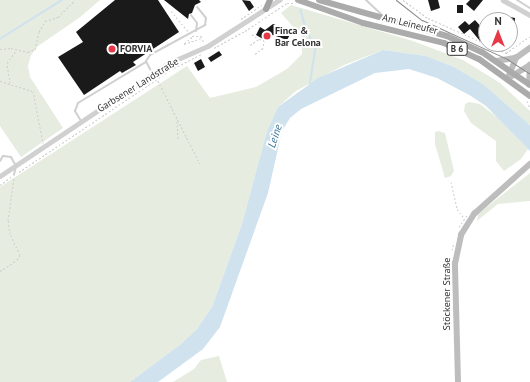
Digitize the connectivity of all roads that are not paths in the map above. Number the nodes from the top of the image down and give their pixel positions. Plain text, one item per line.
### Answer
1 (270, 0) edge
2 (280, 0) edge
3 (319, 0) edge
4 (366, 0) edge
5 (503, 0) edge
6 (517, 0) edge
7 (297, 2) edge
8 (197, 7) dead end
9 (530, 8) edge
10 (266, 9) junction
11 (191, 15) dead end
12 (530, 15) edge
13 (386, 20) junction
14 (195, 32) junction
15 (530, 48) edge
16 (516, 58) junction
17 (146, 61) junction
18 (496, 61) junction
19 (530, 65) edge
20 (513, 71) junction
21 (153, 74) junction
22 (508, 78) junction
23 (530, 85) edge
24 (530, 96) edge
25 (81, 122) junction
26 (0, 161) edge
27 (530, 164) edge
28 (16, 166) junction
29 (14, 175) road end
30 (0, 176) edge
31 (458, 382) edge

1 - 10 highway
2 - 10 street, Garbsener Landstraße
3 - 13 main road, Am Leineufer / B 6
4 - 13 lane
5 - 12 street
6 - 9 lane
7 - 22 main road, Am Leineufer / B 6
8 - 14 lane
10 - 21 street, Garbsener Landstraße
11 - 14 lane
13 - 18 main road, Am Leineufer / B 6
14 - 17 lane
15 - 16 main road
16 - 18 main road
16 - 20 main road
17 - 21 lane
17 - 25 lane
18 - 20 main road, Am Leineufer / B 6
19 - 20 main road
19 - 23 main road
20 - 22 main road
20 - 23 main road, Am Leineufer / B 6
21 - 25 street, Garbsener Landstraße
22 - 24 main road, Am Leineufer / B 6
25 - 28 street, Garbsener Landstraße
26 - 28 lane
27 - 31 main road, Stöckener Straße
28 - 29 lane
28 - 30 street, Garbsener Landstraße

